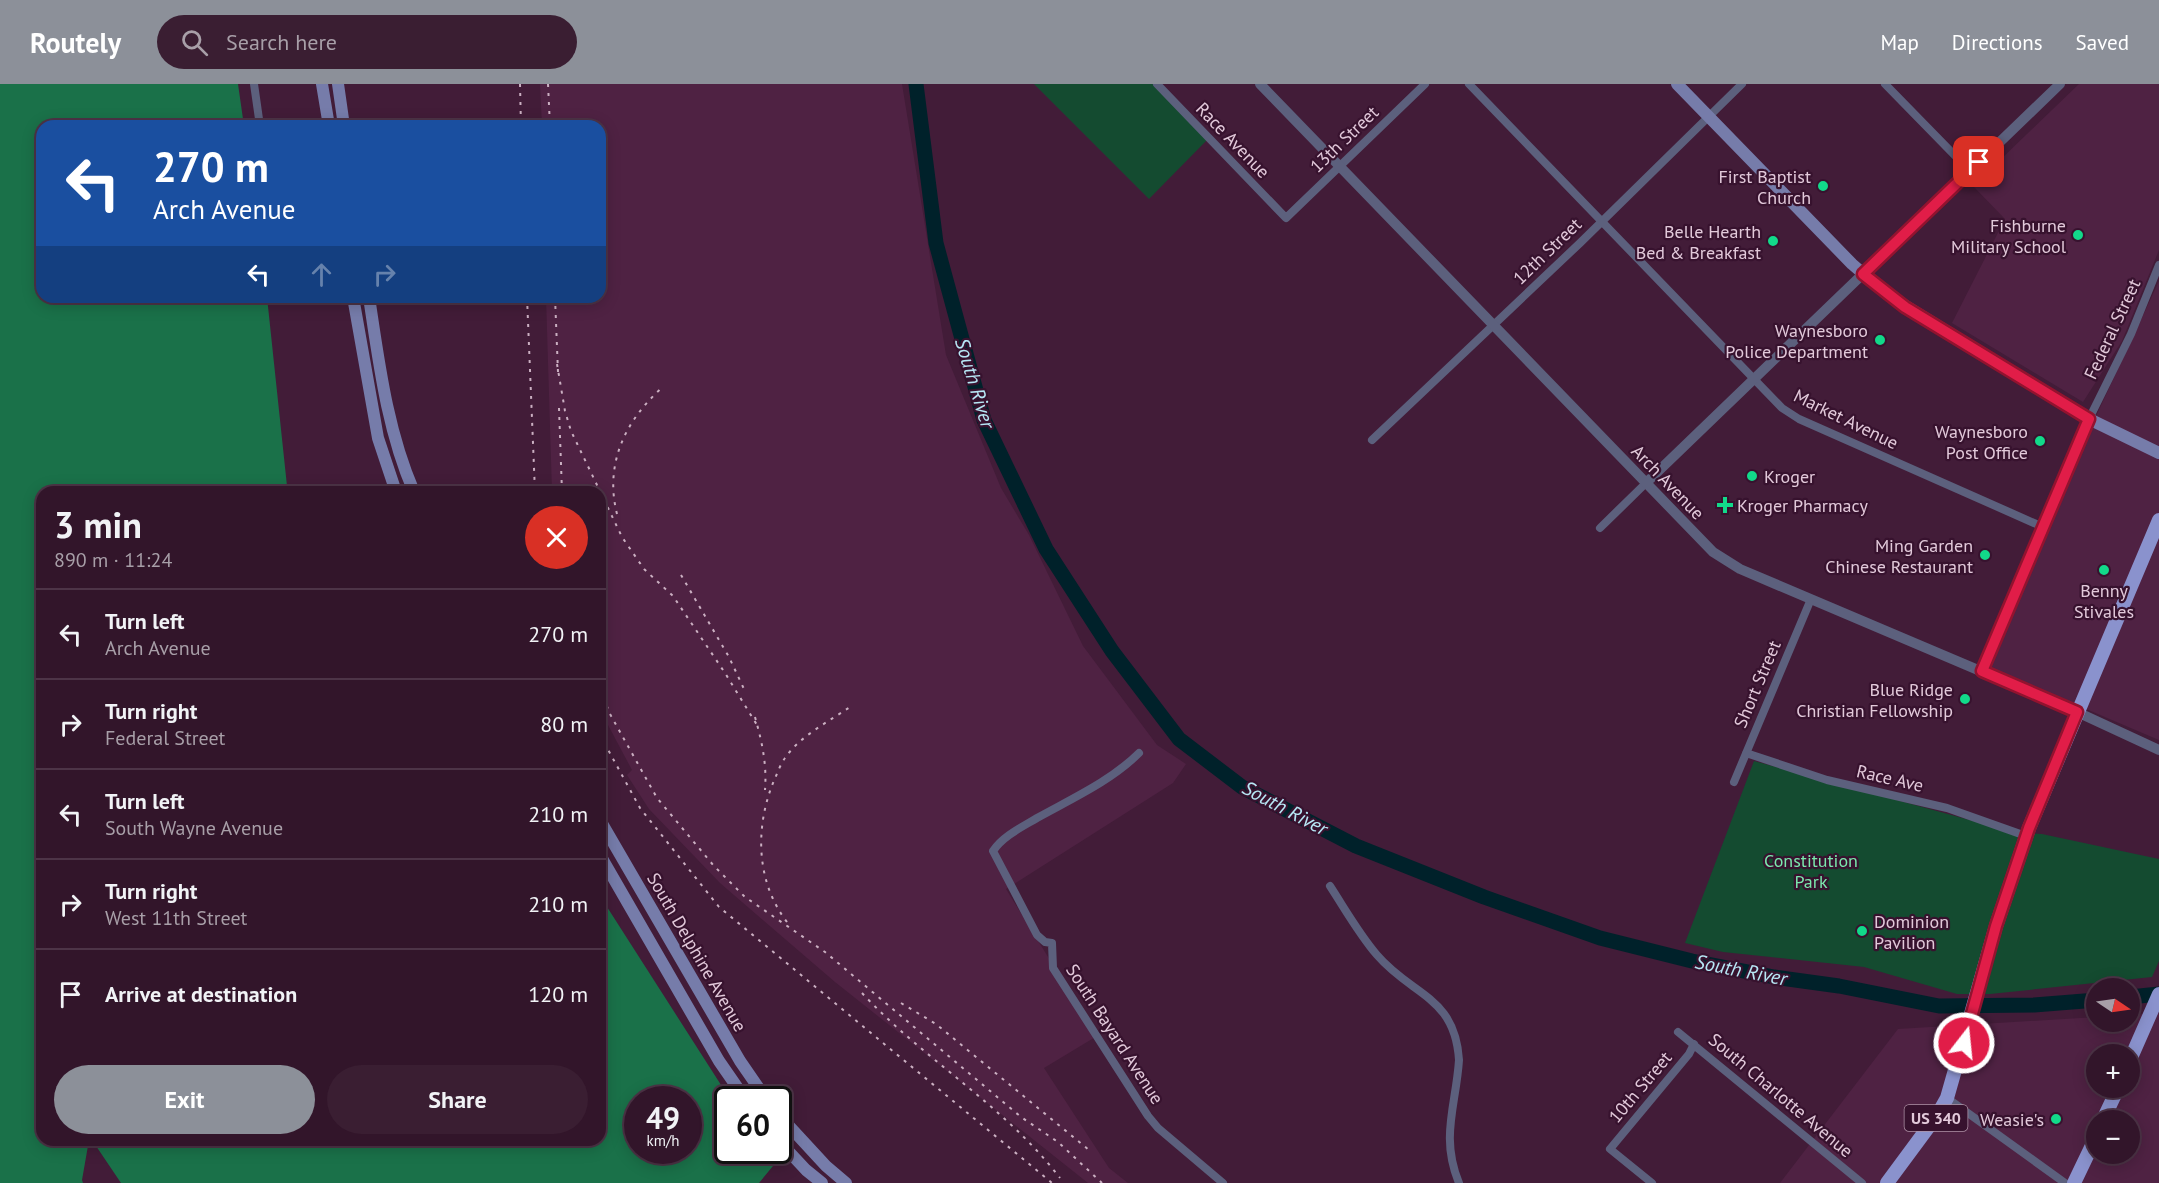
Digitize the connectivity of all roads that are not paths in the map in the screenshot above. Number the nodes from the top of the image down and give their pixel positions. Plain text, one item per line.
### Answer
1 (254, 84) edge
2 (322, 84) edge
3 (338, 84) edge
4 (1156, 84) edge
5 (1260, 84) edge
6 (1425, 84) edge
7 (1469, 84) edge
8 (1677, 84) edge
9 (1742, 84) edge
10 (1885, 84) edge
11 (2060, 84) edge
12 (1708, 116) junction
13 (259, 120) edge
14 (328, 120) edge
15 (343, 120) edge
16 (1340, 166) junction
17 (1970, 171) junction
18 (1286, 218) joint
19 (1602, 221) junction
20 (2159, 265) edge
21 (1863, 274) junction
22 (354, 303) edge
23 (370, 303) edge
24 (1493, 325) junction
25 (1754, 379) junction
26 (2089, 419) junction
27 (1372, 440) dead end
28 (2159, 453) edge
29 (1646, 483) junction
30 (394, 486) edge
31 (412, 486) edge
32 (2159, 520) edge
33 (2043, 526) junction
34 (1600, 528) dead end
35 (1811, 599) junction
36 (1982, 671) junction
37 (2077, 712) junction
38 (2159, 750) edge
39 (1139, 753) dead end
40 (1746, 753) junction
41 (1734, 782) dead end
42 (606, 830) edge
43 (2026, 836) junction
44 (606, 865) edge
45 (1330, 886) dead end
46 (2158, 996) edge
47 (1678, 1032) dead end
48 (1694, 1044) junction
49 (2137, 1044) edge
50 (736, 1086) edge
51 (757, 1086) edge
52 (1947, 1098) junction
53 (792, 1129) edge
54 (792, 1155) edge
55 (2086, 1158) edge
56 (822, 1183) edge
57 (846, 1183) edge
58 (1223, 1183) edge
59 (1459, 1183) edge
60 (1652, 1183) edge
61 (1862, 1183) edge
62 (1887, 1183) edge
63 (2065, 1183) edge
64 (2074, 1183) edge

1 - 13 street
2 - 14 main road
3 - 15 main road
4 - 18 street, Race Avenue
5 - 16 street, Arch Avenue
6 - 16 street, 13th Street
7 - 19 street, Market Avenue
8 - 12 main road
9 - 12 street, 12th Street
10 - 17 street
11 - 17 street
12 - 19 street, 12th Street
12 - 21 main road
16 - 18 street, 13th Street
16 - 24 street, Arch Avenue
17 - 21 street
19 - 24 street, 12th Street
19 - 25 street, Market Avenue
20 - 26 street, Federal Street
21 - 25 street
21 - 26 main road
22 - 30 main road
23 - 31 main road
24 - 27 street, 12th Street
24 - 29 street, Arch Avenue
25 - 29 street
25 - 33 street, Market Avenue
26 - 28 main road
26 - 33 street, Federal Street
29 - 34 street
29 - 35 street, Arch Avenue
32 - 37 main road, US 340
33 - 36 street, Federal Street
35 - 36 street, Arch Avenue
35 - 40 street, Short Street
36 - 37 street, Arch Avenue
37 - 38 street, Arch Avenue
37 - 43 main road, US 340
39 - 58 street, South Bayard Avenue
40 - 41 street, Short Street
40 - 43 street, Race Ave
42 - 51 main road, South Delphine Avenue
43 - 52 main road, US 340
44 - 50 main road, South Delphine Avenue
45 - 59 street
46 - 49 main road
47 - 48 street, South Charlotte Avenue
48 - 60 street, 10th Street
48 - 61 street, South Charlotte Avenue
52 - 62 main road, US 340
52 - 63 street
53 - 57 main road
54 - 56 main road
55 - 64 main road

